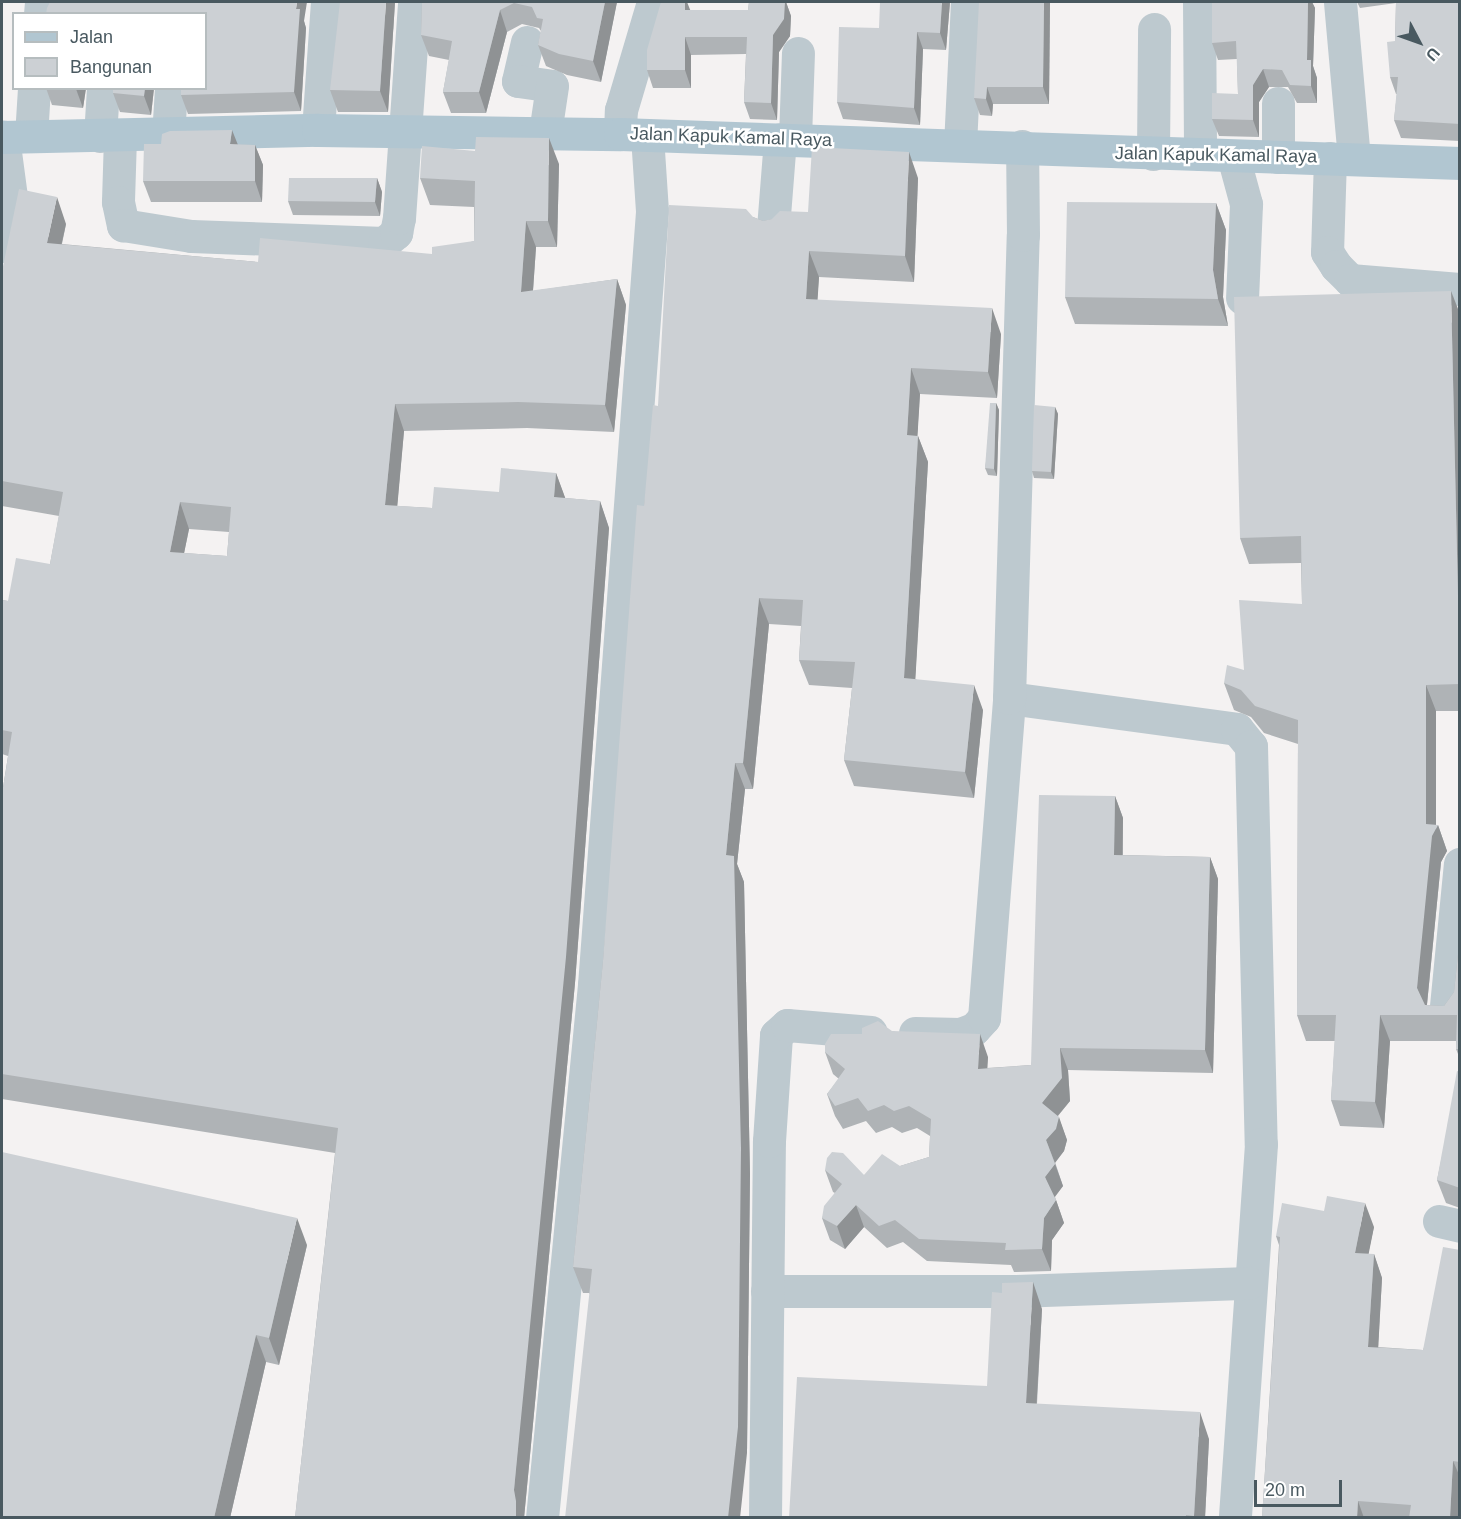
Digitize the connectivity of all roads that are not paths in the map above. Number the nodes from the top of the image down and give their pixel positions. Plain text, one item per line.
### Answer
1 (327, 2) edge
2 (414, 2) edge
3 (653, 2) edge
4 (967, 2) edge
5 (1199, 2) edge
6 (1340, 2) edge
7 (1154, 29) dead end
8 (527, 42) dead end
9 (798, 53) dead end
10 (33, 90) edge
11 (103, 90) edge
12 (171, 90) edge
13 (1278, 103) dead end
14 (318, 130) junction
15 (404, 131) junction
16 (545, 133) junction
17 (633, 134) junction
18 (110, 136) junction
19 (168, 136) junction
20 (12, 137) edge
21 (787, 139) junction
22 (960, 145) junction
23 (1022, 146) junction
24 (1153, 154) junction
25 (1200, 154) junction
26 (1233, 156) junction
27 (1278, 157) junction
28 (1342, 158) junction
29 (1460, 164) edge
30 (773, 228) edge
31 (2, 246) edge
32 (1460, 289) edge
33 (1242, 298) edge
34 (1009, 698) junction
35 (1460, 864) edge
36 (1444, 1016) edge
37 (1249, 1283) junction
38 (768, 1291) junction
39 (542, 1518) edge
40 (765, 1518) edge
41 (1235, 1518) edge

1 - 14 street
2 - 15 street
3 - 17 street
4 - 22 street
5 - 25 street
6 - 28 street
7 - 24 street
8 - 16 street
9 - 21 street
10 - 20 street
11 - 18 street
12 - 19 street
13 - 27 street
14 - 15 main road, Jalan Kapuk Kamal Raya
14 - 19 main road, Jalan Kapuk Kamal Raya
15 - 16 main road, Jalan Kapuk Kamal Raya
15 - 18 street
16 - 17 main road, Jalan Kapuk Kamal Raya
17 - 21 main road, Jalan Kapuk Kamal Raya
17 - 39 street
18 - 19 main road, Jalan Kapuk Kamal Raya
18 - 20 main road, Jalan Kapuk Kamal Raya
20 - 31 street
21 - 22 main road, Jalan Kapuk Kamal Raya
21 - 30 street
22 - 23 main road, Jalan Kapuk Kamal Raya
23 - 24 main road, Jalan Kapuk Kamal Raya
23 - 34 street
24 - 25 main road, Jalan Kapuk Kamal Raya
25 - 26 main road, Jalan Kapuk Kamal Raya
26 - 27 main road, Jalan Kapuk Kamal Raya
26 - 33 street
27 - 28 main road, Jalan Kapuk Kamal Raya
28 - 29 main road, Jalan Kapuk Kamal Raya
28 - 32 street
34 - 37 street
34 - 38 street
35 - 36 street
37 - 38 street
37 - 41 street
38 - 40 street

